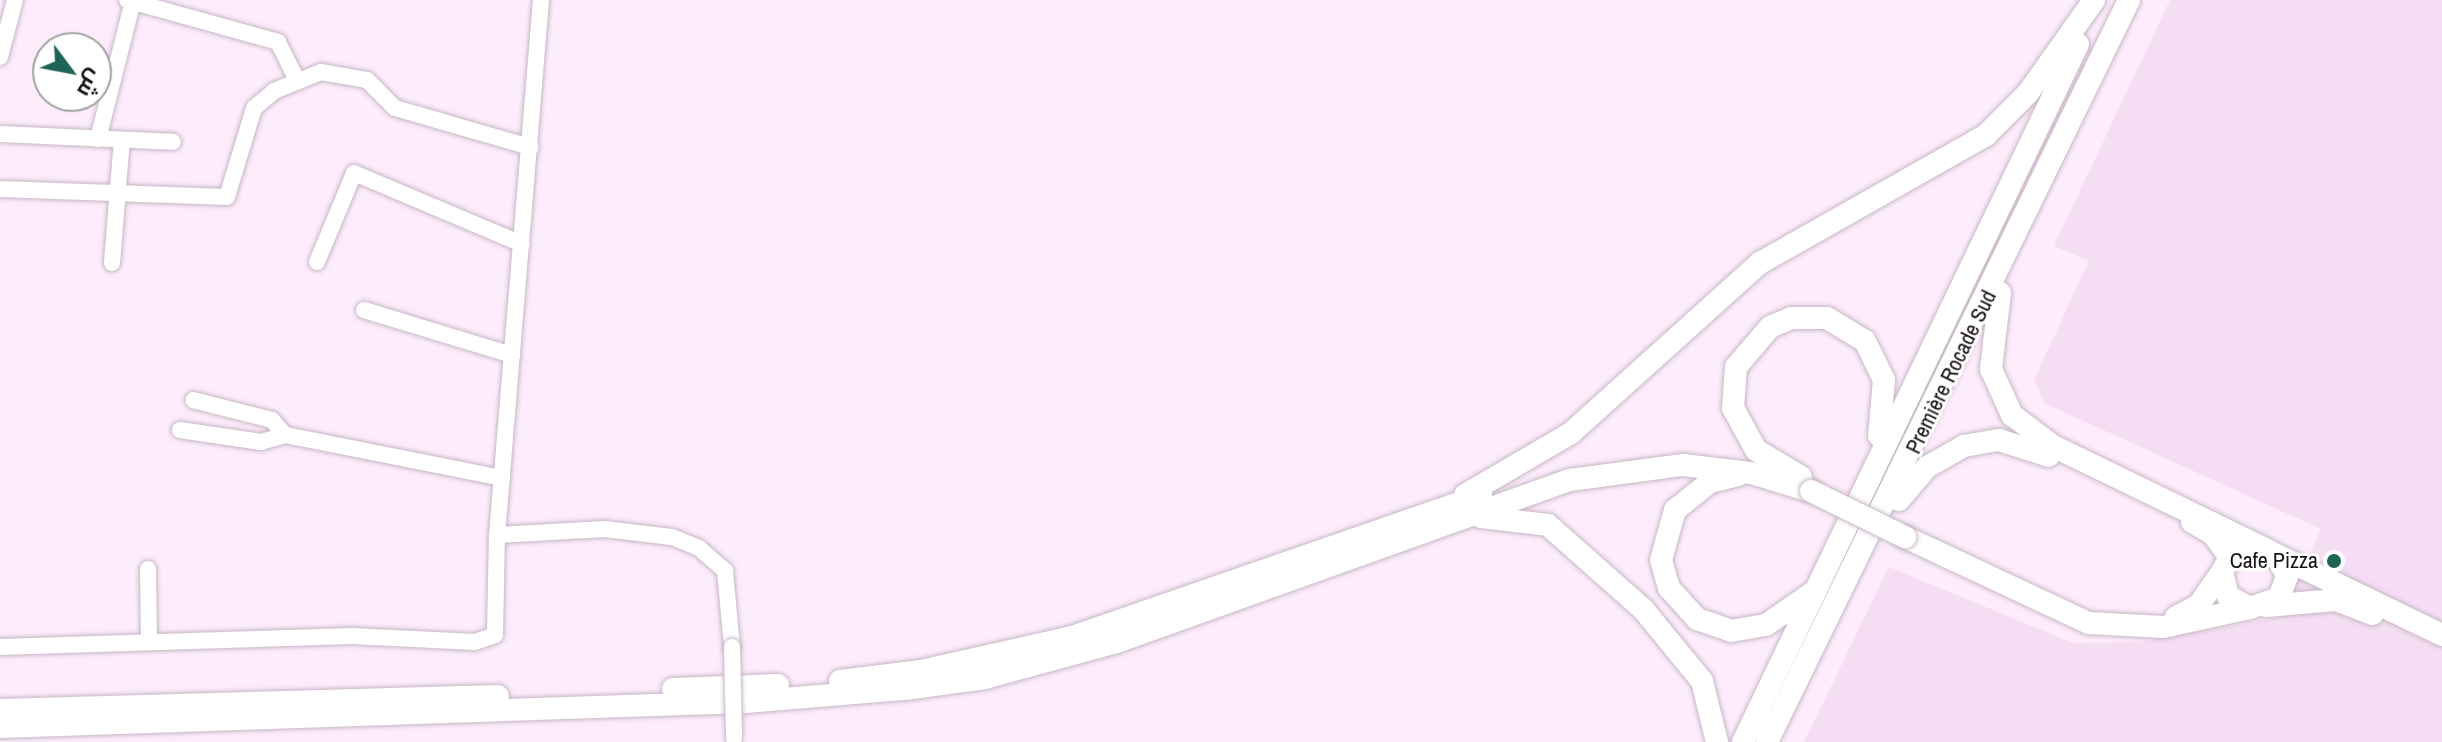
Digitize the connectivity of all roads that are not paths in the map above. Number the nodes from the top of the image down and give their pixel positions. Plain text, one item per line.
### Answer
1 (15, 0) edge
2 (541, 0) edge
3 (2097, 0) edge
4 (2129, 0) edge
5 (130, 1) edge
6 (0, 57) edge
7 (297, 80) junction
8 (0, 134) edge
9 (98, 139) junction
10 (122, 140) junction
11 (173, 142) dead end
12 (530, 147) junction
13 (0, 189) edge
14 (117, 194) junction
15 (522, 244) junction
16 (2008, 258) junction
17 (317, 262) dead end
18 (112, 263) dead end
19 (364, 310) dead end
20 (512, 355) junction
21 (193, 400) dead end
22 (180, 430) dead end
23 (285, 435) junction
24 (1784, 470) junction
25 (1872, 472) junction
26 (1751, 473) junction
27 (502, 478) junction
28 (1813, 487) junction
29 (1446, 514) junction
30 (1907, 533) junction
31 (497, 535) junction
32 (1864, 550) junction
33 (2272, 552) junction
34 (2226, 564) junction
35 (148, 569) dead end
36 (1819, 587) junction
37 (2258, 607) junction
38 (2442, 635) edge
39 (149, 642) junction
40 (0, 647) edge
41 (2442, 648) edge
42 (0, 710) edge
43 (0, 727) edge
44 (734, 740) edge
45 (1717, 742) edge
46 (1743, 742) edge
47 (1767, 742) edge

1 - 6 street
2 - 12 street
3 - 25 highway, Première Rocade Sud
3 - 29 highway
4 - 16 highway, Première Rocade Sud
5 - 7 street
5 - 9 street
7 - 12 street
7 - 14 street
8 - 9 street
9 - 10 street
10 - 11 street
10 - 14 street
12 - 15 street
13 - 14 street
14 - 18 street
15 - 17 street
15 - 20 street
16 - 32 highway, Première Rocade Sud
16 - 33 highway
19 - 20 street
20 - 27 street
21 - 23 street
22 - 23 street
23 - 27 street
24 - 25 highway
24 - 28 highway
24 - 29 highway
25 - 36 highway, Première Rocade Sud
26 - 28 highway
26 - 29 highway
26 - 36 highway
27 - 31 street
28 - 30 highway, bridge
29 - 42 highway
29 - 43 highway
29 - 45 highway
30 - 34 highway
30 - 37 highway
31 - 39 street
31 - 44 street, bridge
32 - 34 highway
32 - 47 highway, Première Rocade Sud
33 - 34 highway
33 - 37 highway
33 - 38 highway
34 - 37 highway
35 - 39 street
36 - 46 highway, Première Rocade Sud
37 - 41 highway
39 - 40 street

